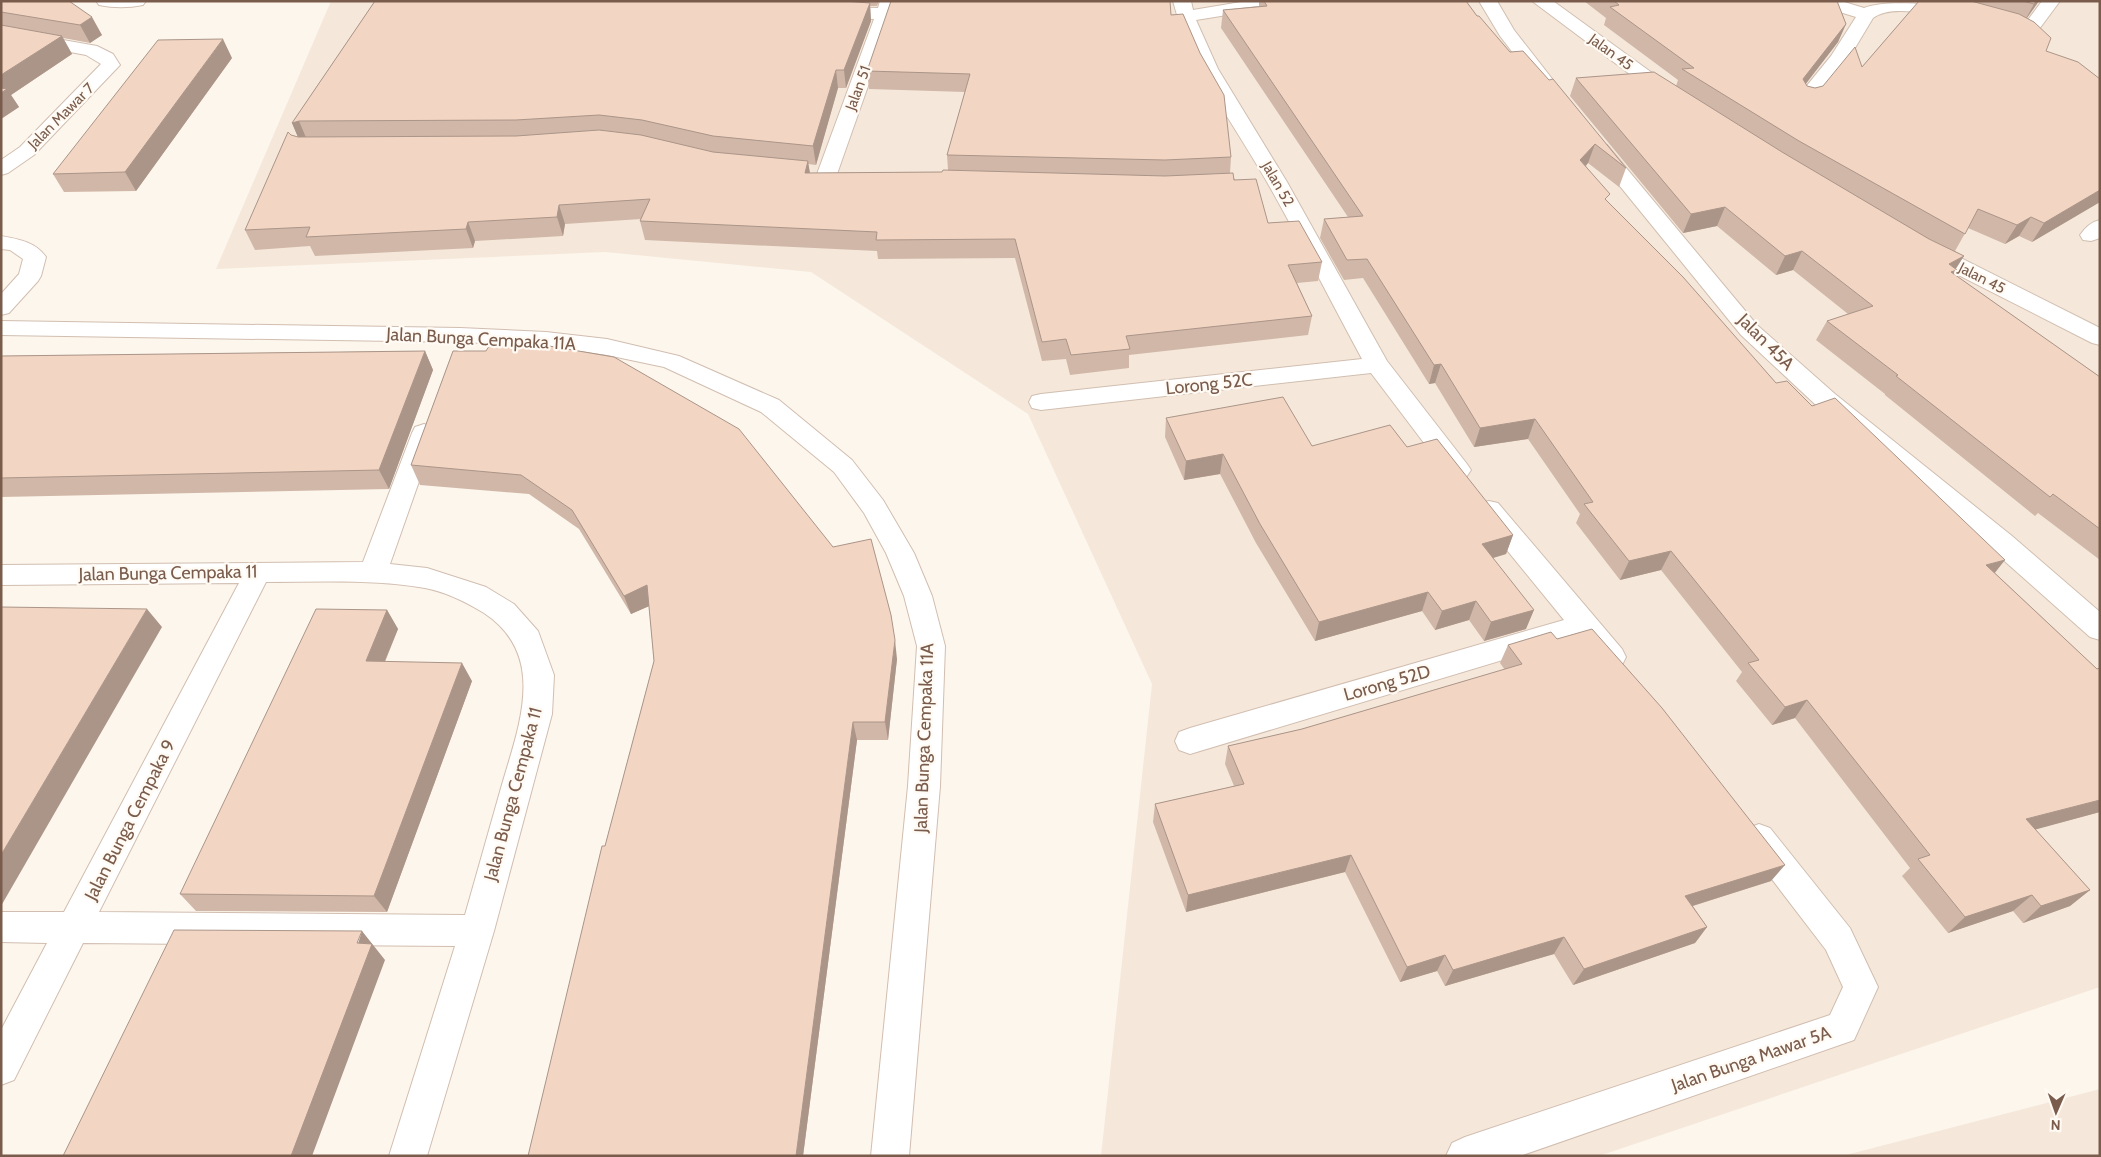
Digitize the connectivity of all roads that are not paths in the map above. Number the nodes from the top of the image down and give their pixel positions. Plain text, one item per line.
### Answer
1 (105, 1) edge
2 (137, 1) edge
3 (1282, 1) edge
4 (1488, 1) edge
5 (1823, 1) edge
6 (2051, 1) edge
7 (1553, 5) edge
8 (887, 8) edge
9 (1184, 9) edge
10 (817, 11) edge
11 (1966, 14) edge
12 (1866, 15) junction
13 (1, 34) edge
14 (2028, 34) edge
15 (1555, 94) edge
16 (1806, 99) edge
17 (1684, 103) edge
18 (1585, 131) edge
19 (1, 169) edge
20 (827, 174) edge
21 (1910, 241) edge
22 (1, 242) edge
23 (1, 308) edge
24 (1, 328) edge
25 (2100, 338) edge
26 (1377, 365) junction
27 (1040, 402) dead end
28 (433, 408) edge
29 (258, 572) junction
30 (373, 572) junction
31 (1, 575) edge
32 (1584, 625) junction
33 (2100, 629) edge
34 (1633, 682) edge
35 (1190, 741) dead end
36 (1742, 816) edge
37 (1, 927) edge
38 (75, 928) junction
39 (476, 931) junction
40 (1, 1067) edge
41 (408, 1156) edge
42 (890, 1156) edge
43 (1465, 1156) edge

1 - 2 street
3 - 9 street
4 - 15 street
5 - 12 street
6 - 14 street
7 - 17 street, Jalan 45
8 - 10 street
8 - 20 street, Jalan 51
9 - 26 street, Jalan 52
11 - 12 street
12 - 16 street
13 - 19 street, Jalan Mawar 7
18 - 33 street, Jalan 45A
21 - 25 street, Jalan 45
22 - 23 street
24 - 42 street, Jalan Bunga Cempaka 11A
26 - 27 street, Lorong 52C
26 - 32 street
28 - 30 street
29 - 30 street, Jalan Bunga Cempaka 11
29 - 31 street, Jalan Bunga Cempaka 11
29 - 38 street, Jalan Bunga Cempaka 9
30 - 39 street, Jalan Bunga Cempaka 11
32 - 34 street
32 - 35 street, Lorong 52D
36 - 43 street, Jalan Bunga Mawar 5A
37 - 38 street
38 - 39 street
38 - 40 street, Jalan Bunga Cempaka 9
39 - 41 street, Jalan Bunga Cempaka 11

